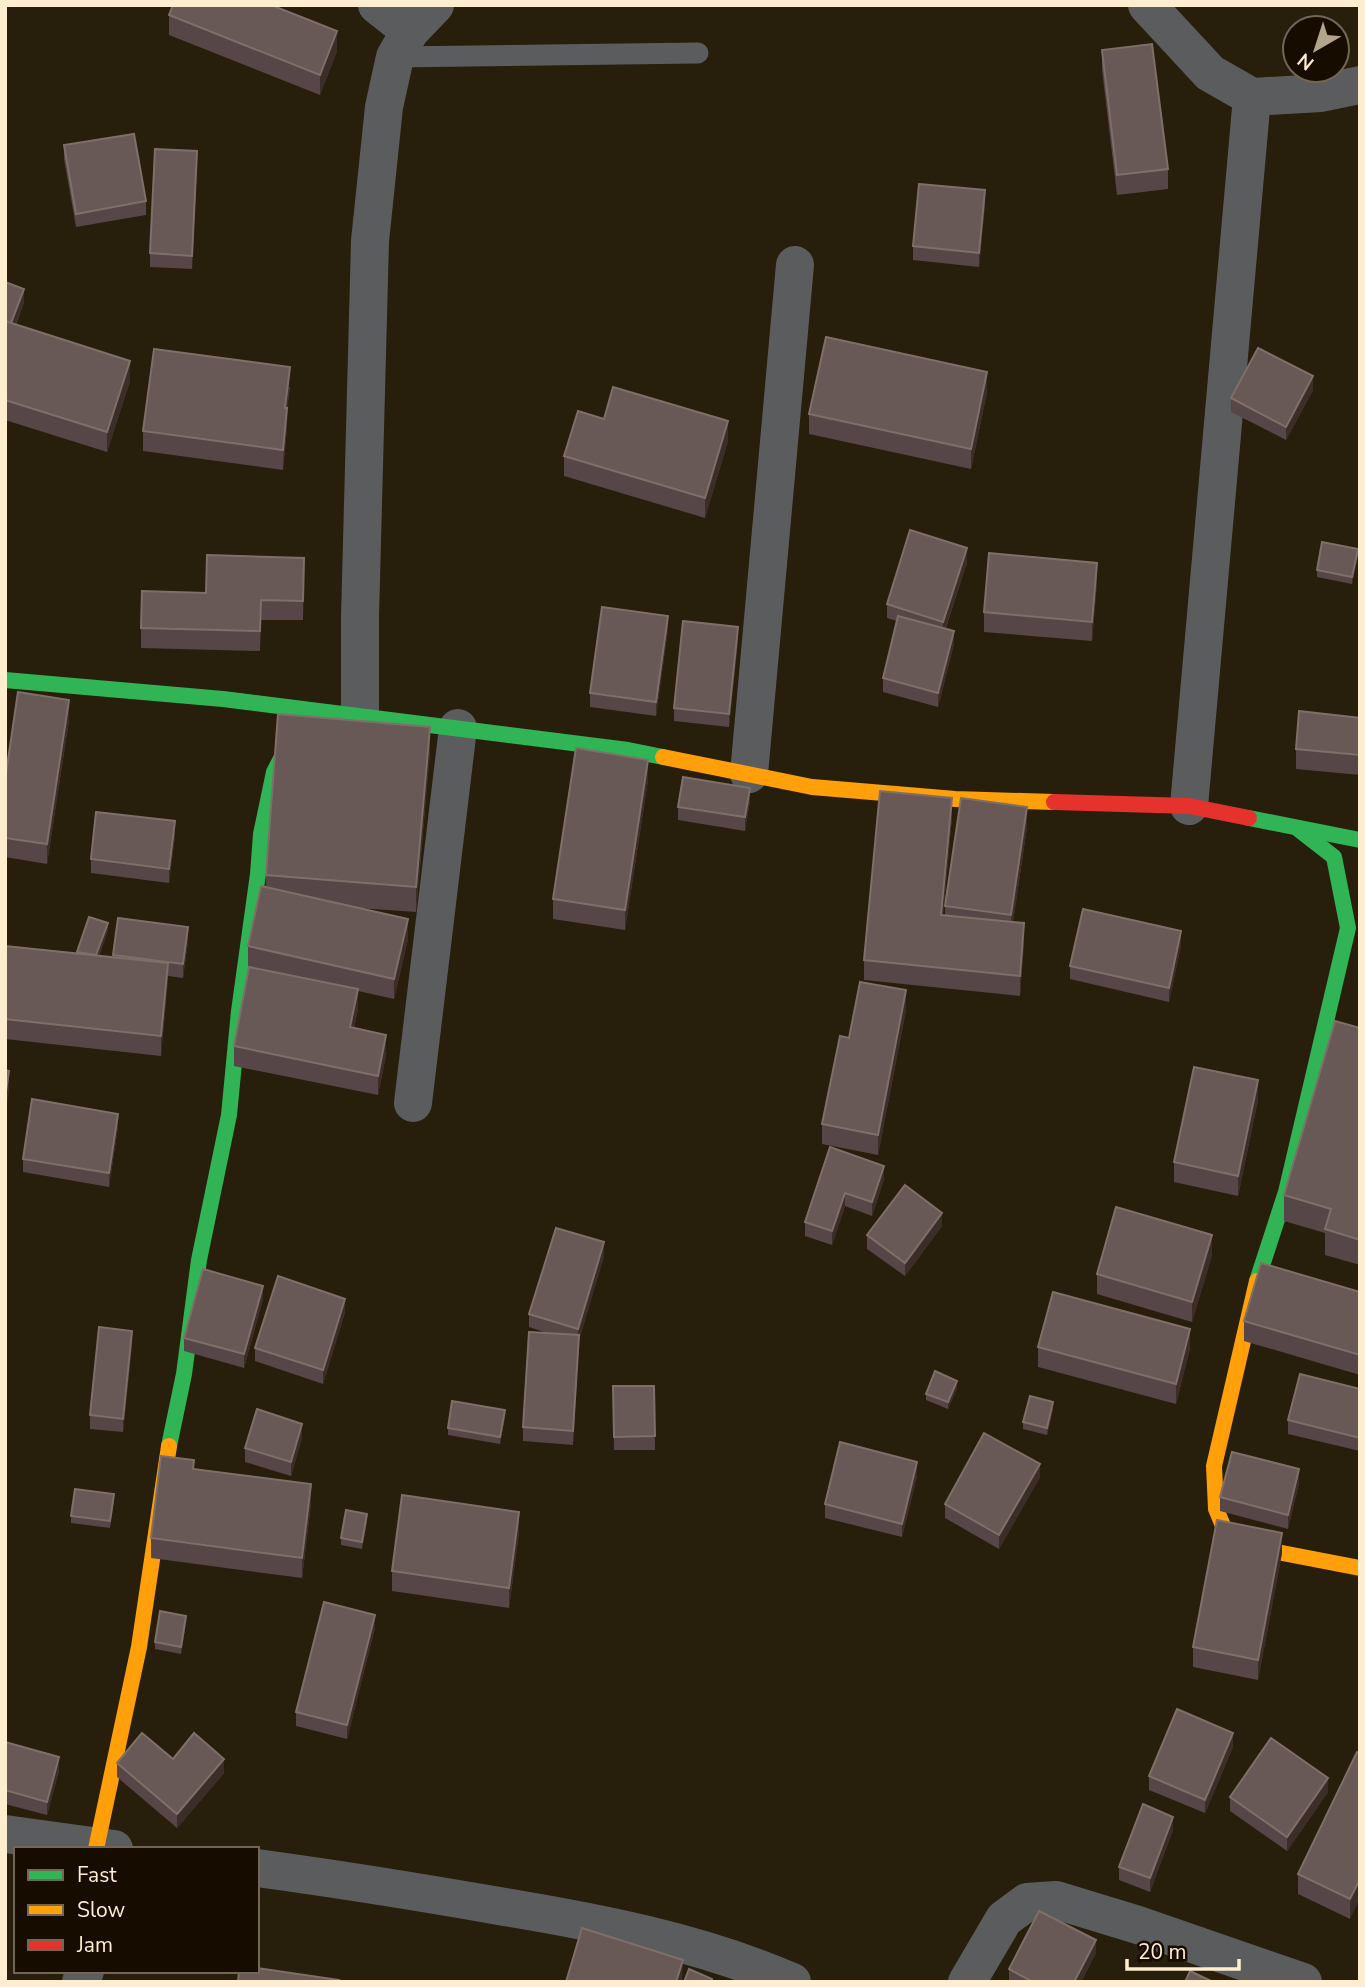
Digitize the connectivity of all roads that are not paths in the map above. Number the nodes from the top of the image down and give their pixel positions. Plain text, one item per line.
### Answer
1 (377, 5) edge
2 (1147, 5) edge
3 (413, 31) edge
4 (698, 53) dead end
5 (1360, 85) edge
6 (1252, 97) junction
7 (795, 265) dead end
8 (5, 680) edge
9 (289, 707) junction
10 (360, 715) junction
11 (458, 728) junction
12 (750, 774) junction
13 (1189, 806) junction
14 (1294, 826) junction
15 (1360, 840) edge
16 (413, 1103) dead end
17 (1360, 1568) edge
18 (5, 1834) edge
19 (95, 1847) edge
20 (102, 1847) edge
21 (259, 1868) edge
22 (792, 1982) edge
23 (967, 1982) edge
24 (1303, 1982) edge

1 - 3 street
2 - 6 street
3 - 4 lane
3 - 10 street
5 - 6 street
6 - 13 street
7 - 12 street
8 - 9 street
9 - 10 street
9 - 20 street
10 - 11 street
11 - 12 street
11 - 16 street
12 - 13 street
13 - 14 street
14 - 15 street
14 - 17 street
18 - 19 street
21 - 22 street
23 - 24 street

